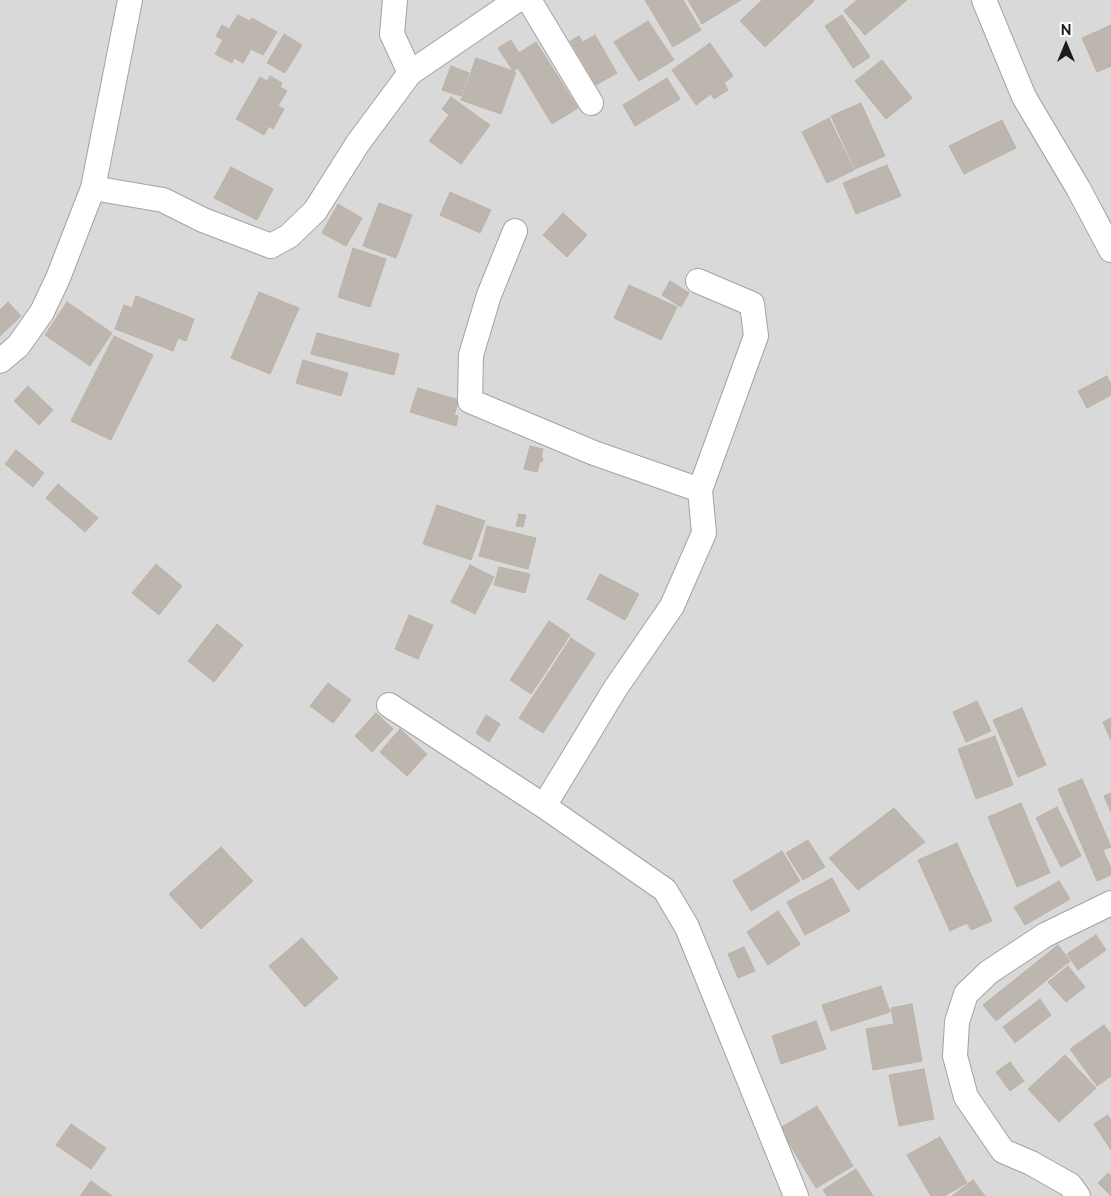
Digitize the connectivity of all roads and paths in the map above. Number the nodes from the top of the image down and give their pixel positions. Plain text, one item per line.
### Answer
1 (130, 0) edge
2 (395, 0) edge
3 (517, 0) edge
4 (528, 0) edge
5 (984, 0) edge
6 (410, 73) junction
7 (591, 103) dead end
8 (93, 188) junction
9 (515, 231) dead end
10 (1111, 250) edge
11 (698, 282) dead end
12 (0, 361) edge
13 (700, 490) junction
14 (389, 705) dead end
15 (544, 806) junction
16 (1111, 903) edge
17 (796, 1196) edge
18 (1078, 1196) edge

1 - 8 street
2 - 6 street
3 - 6 street
4 - 7 street
5 - 10 street
6 - 8 street
8 - 12 street
9 - 13 street
11 - 13 street
13 - 15 street
14 - 15 street
15 - 17 street
16 - 18 street

